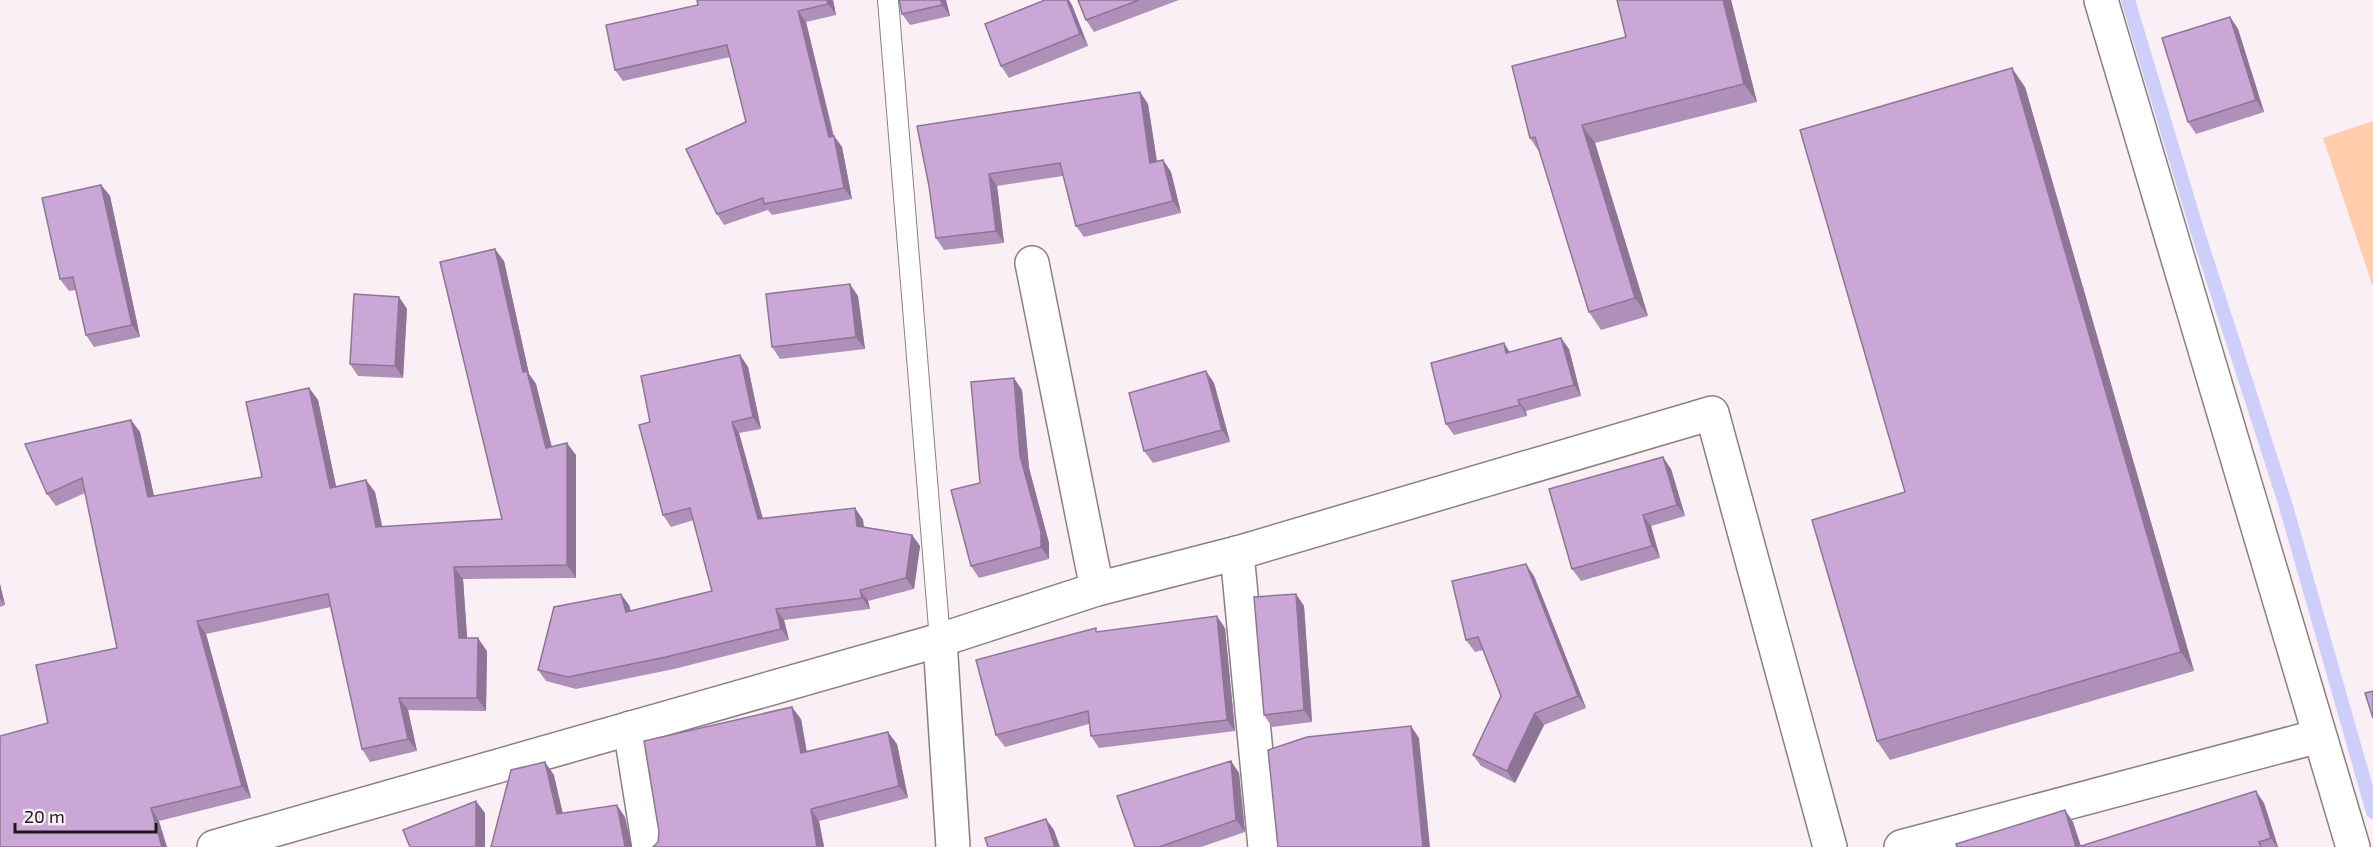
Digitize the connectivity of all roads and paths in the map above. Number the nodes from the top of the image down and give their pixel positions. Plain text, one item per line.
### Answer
1 (888, 0) edge
2 (2101, 0) edge
3 (1032, 263) dead end
4 (1237, 552) junction
5 (1097, 589) junction
6 (940, 640) junction
7 (630, 728) junction
8 (2319, 736) junction
9 (214, 847) edge
10 (650, 847) edge
11 (953, 847) edge
12 (1265, 847) edge
13 (1830, 847) edge
14 (1901, 847) edge
15 (2353, 847) edge

1 - 6 lane
2 - 8 street
3 - 5 street
4 - 5 street
4 - 12 street
4 - 13 street
5 - 6 street
6 - 7 street
6 - 11 street
7 - 9 street
7 - 10 street
8 - 14 street
8 - 15 street

